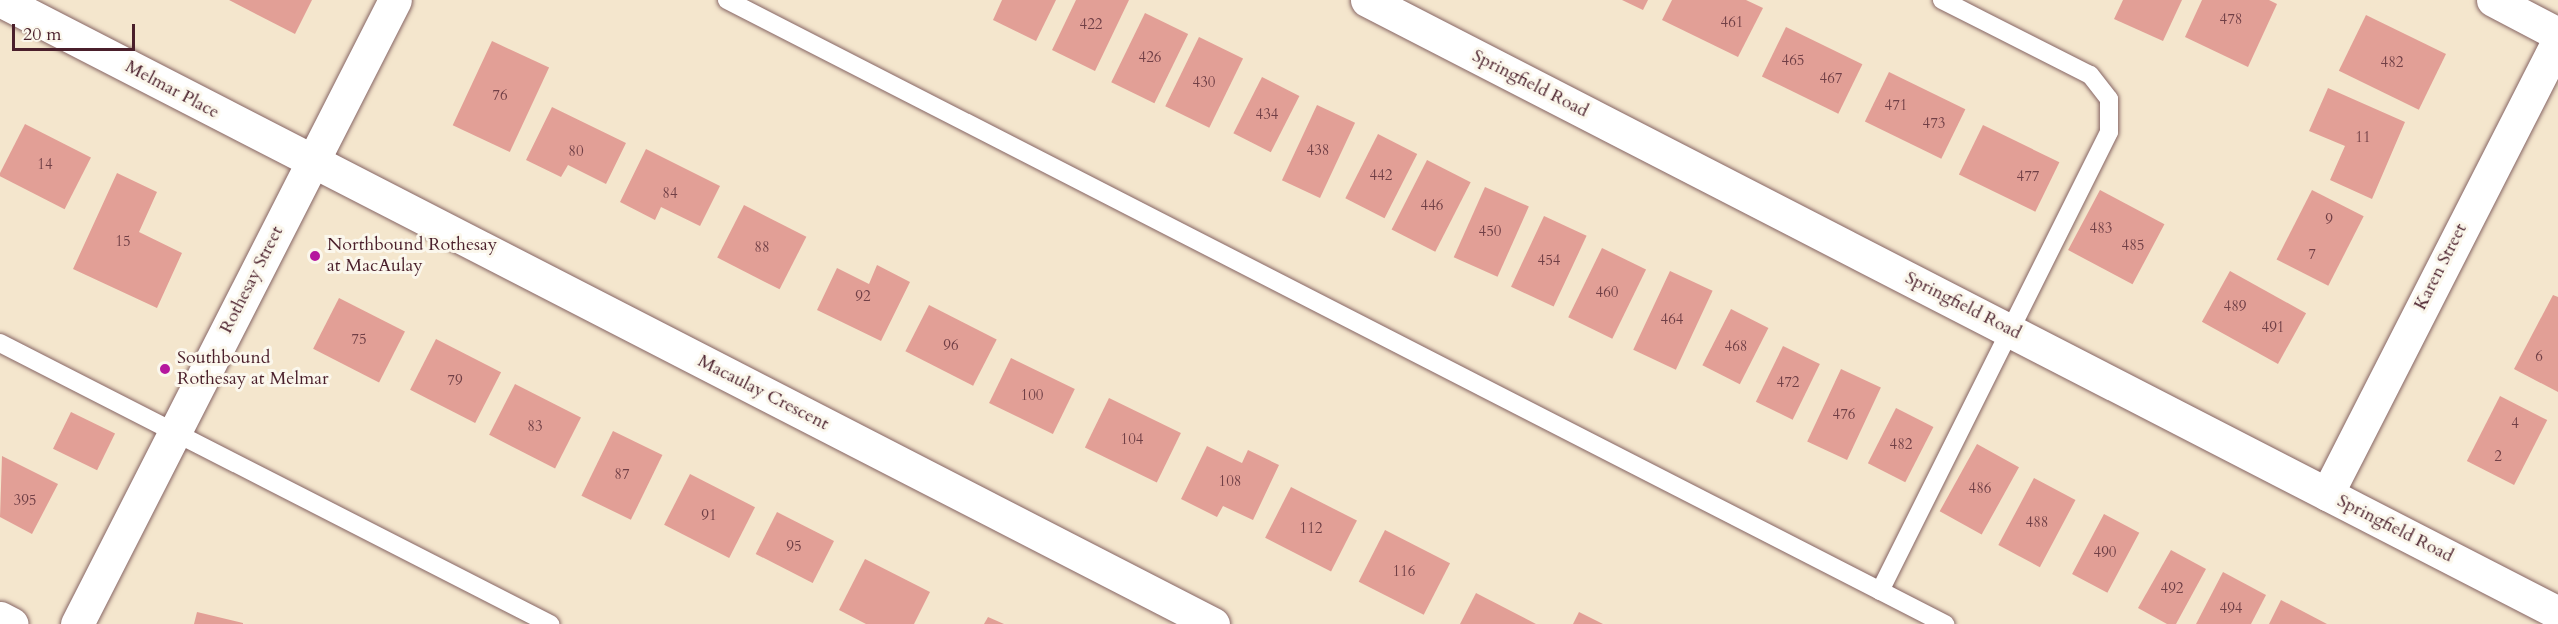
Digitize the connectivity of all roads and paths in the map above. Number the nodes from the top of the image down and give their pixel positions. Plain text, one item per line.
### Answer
1 (0, 0) edge
2 (395, 0) edge
3 (727, 0) edge
4 (1367, 0) edge
5 (1942, 0) edge
6 (2493, 0) edge
7 (2558, 34) edge
8 (2558, 41) edge
9 (313, 162) junction
10 (2008, 330) junction
11 (0, 343) edge
12 (173, 432) junction
13 (2327, 494) junction
14 (1880, 591) junction
15 (2558, 613) edge
16 (0, 618) edge
17 (12, 624) edge
18 (77, 624) edge
19 (550, 624) edge
20 (1213, 624) edge
21 (1945, 624) edge

1 - 9 street, Melmar Place
2 - 9 street, Rothesay Street
3 - 14 lane
4 - 10 street, Springfield Road
5 - 10 lane
6 - 7 street
8 - 13 street, Karen Street
9 - 12 street, Rothesay Street
9 - 20 street, Macaulay Crescent
10 - 13 street, Springfield Road
10 - 14 lane
11 - 12 lane
12 - 18 street, Rothesay Street
12 - 19 lane
13 - 15 street, Springfield Road
14 - 21 lane
16 - 17 street

